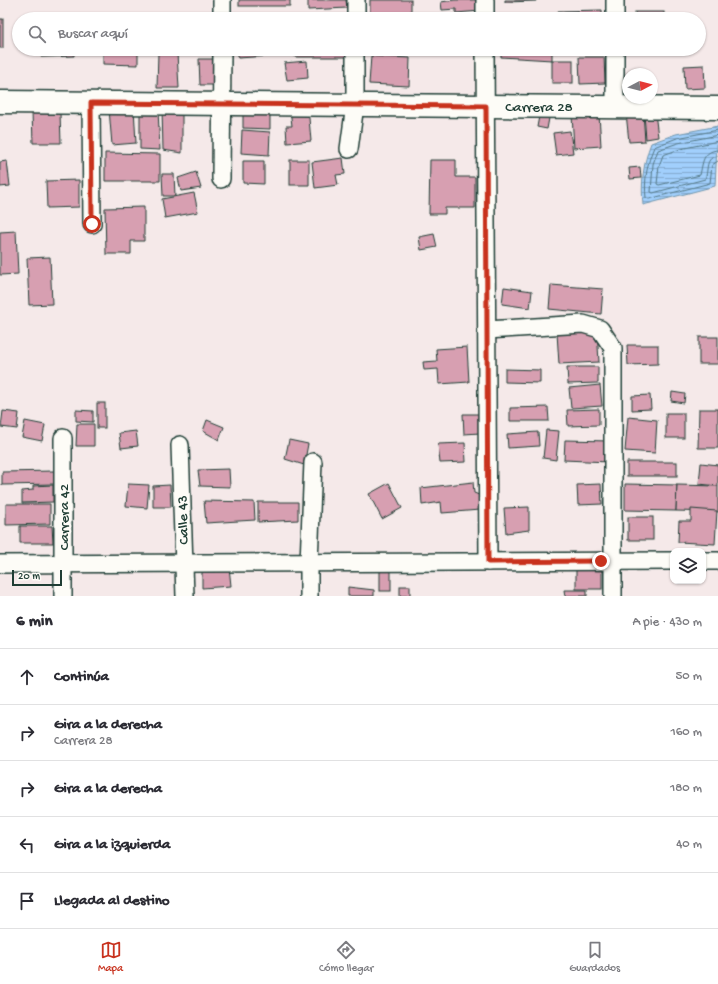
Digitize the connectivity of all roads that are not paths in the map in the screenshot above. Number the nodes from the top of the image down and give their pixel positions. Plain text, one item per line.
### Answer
1 (222, 0) edge
2 (356, 0) edge
3 (485, 0) edge
4 (615, 0) edge
5 (222, 12) edge
6 (356, 12) edge
7 (485, 12) edge
8 (615, 12) edge
9 (222, 56) edge
10 (355, 56) edge
11 (485, 56) edge
12 (615, 56) edge
13 (0, 102) edge
14 (91, 103) junction
15 (222, 104) junction
16 (355, 105) junction
17 (486, 106) junction
18 (615, 107) junction
19 (718, 108) edge
20 (350, 149) dead end
21 (221, 179) dead end
22 (92, 224) dead end
23 (487, 330) junction
24 (63, 438) dead end
25 (180, 445) dead end
26 (313, 462) dead end
27 (718, 560) edge
28 (613, 561) junction
29 (670, 561) edge
30 (706, 561) edge
31 (488, 562) junction
32 (184, 563) junction
33 (309, 563) junction
34 (0, 564) edge
35 (63, 564) junction
36 (63, 596) edge
37 (185, 596) edge
38 (309, 596) edge
39 (613, 596) edge

1 - 5 street
2 - 6 street
3 - 7 street
4 - 8 street
9 - 15 street
10 - 16 street
11 - 17 street
12 - 18 street
13 - 14 street, Carrera 28
14 - 15 street, Carrera 28
14 - 22 street
15 - 16 street, Carrera 28
15 - 21 street
16 - 17 street, Carrera 28
16 - 20 street
17 - 18 street, Carrera 28
17 - 23 street
18 - 19 street, Carrera 28
23 - 28 street
23 - 31 street
24 - 35 street, Carrera 42
25 - 32 street, Calle 43
26 - 33 street
27 - 30 street
28 - 29 street
28 - 31 street
28 - 39 street
31 - 33 street
32 - 33 street
32 - 35 street
32 - 37 street, Calle 43
33 - 38 street
34 - 35 street
35 - 36 street, Carrera 42

